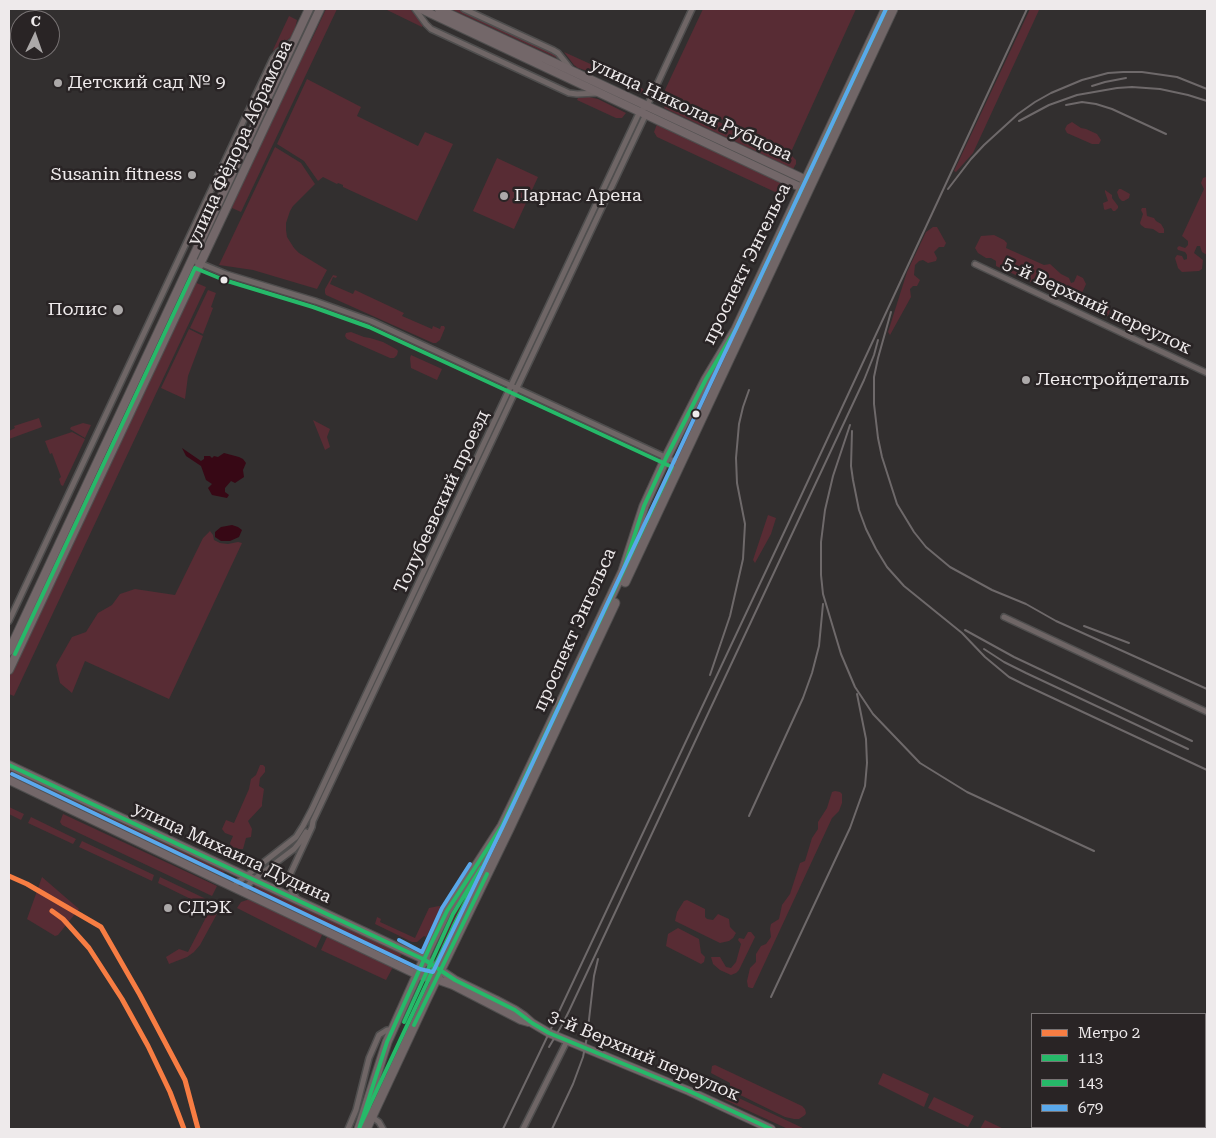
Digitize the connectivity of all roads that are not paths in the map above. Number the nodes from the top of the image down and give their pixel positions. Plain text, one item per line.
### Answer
1 (310, 9) edge
2 (320, 9) edge
3 (415, 9) edge
4 (420, 9) edge
5 (439, 9) edge
6 (464, 9) edge
7 (692, 9) edge
8 (886, 9) edge
9 (893, 9) edge
10 (296, 40) junction
11 (571, 71) junction
12 (601, 93) junction
13 (644, 110) junction
14 (806, 185) junction
15 (196, 262) junction
16 (975, 264) dead end
17 (1207, 373) edge
18 (514, 388) junction
19 (666, 458) junction
20 (680, 464) junction
21 (1004, 617) dead end
22 (9, 621) edge
23 (9, 651) edge
24 (9, 670) edge
25 (1207, 712) edge
26 (9, 765) edge
27 (9, 780) edge
28 (313, 821) junction
29 (245, 876) junction
30 (253, 880) junction
31 (232, 887) junction
32 (242, 892) junction
33 (299, 901) junction
34 (424, 960) junction
35 (418, 975) junction
36 (438, 975) junction
37 (393, 1030) junction
38 (567, 1041) junction
39 (372, 1117) junction
40 (348, 1129) edge
41 (359, 1129) edge
42 (366, 1129) edge
43 (383, 1129) edge
44 (524, 1129) edge
45 (771, 1129) edge

1 - 10 street, улица Фёдора Абрамова
2 - 15 street, улица Фёдора Абрамова
3 - 12 street
4 - 12 street, улица Николая Рубцова
5 - 11 street, улица Николая Рубцова
6 - 11 street
7 - 13 street, Толубеевский проезд
8 - 14 main road, проспект Энгельса
9 - 14 main road, проспект Энгельса
10 - 15 street, улица Фёдора Абрамова
10 - 22 street
11 - 13 street, улица Николая Рубцова
12 - 13 street, улица Николая Рубцова
13 - 14 street, улица Николая Рубцова
13 - 18 street, Толубеевский проезд
14 - 19 main road, проспект Энгельса
14 - 20 main road, проспект Энгельса
15 - 18 street
15 - 23 street, улица Фёдора Абрамова
15 - 24 street, улица Фёдора Абрамова
16 - 17 street, 5-й Верхний переулок
18 - 19 street
18 - 28 street, Толубеевский проезд
18 - 29 street, Толубеевский проезд
19 - 20 street
19 - 34 main road, проспект Энгельса
20 - 36 main road, проспект Энгельса
21 - 25 street
26 - 29 street, улица Михаила Дудина
27 - 31 street, улица Михаила Дудина
28 - 30 street, Толубеевский проезд
28 - 33 street, Толубеевский проезд
29 - 30 street, улица Михаила Дудина
29 - 31 street, Толубеевский проезд
30 - 32 street, Толубеевский проезд
30 - 33 street, улица Михаила Дудина
31 - 32 street, улица Михаила Дудина
32 - 35 street, улица Михаила Дудина
33 - 34 street, улица Михаила Дудина
34 - 35 main road, проспект Энгельса
34 - 36 street, улица Михаила Дудина
35 - 36 street, улица Михаила Дудина
35 - 37 main road, проспект Энгельса
36 - 38 street, 3-й Верхний переулок
36 - 39 main road, проспект Энгельса
37 - 40 street
37 - 41 main road, проспект Энгельса
38 - 44 street
38 - 45 street, 3-й Верхний переулок
39 - 42 main road, проспект Энгельса
39 - 43 street

